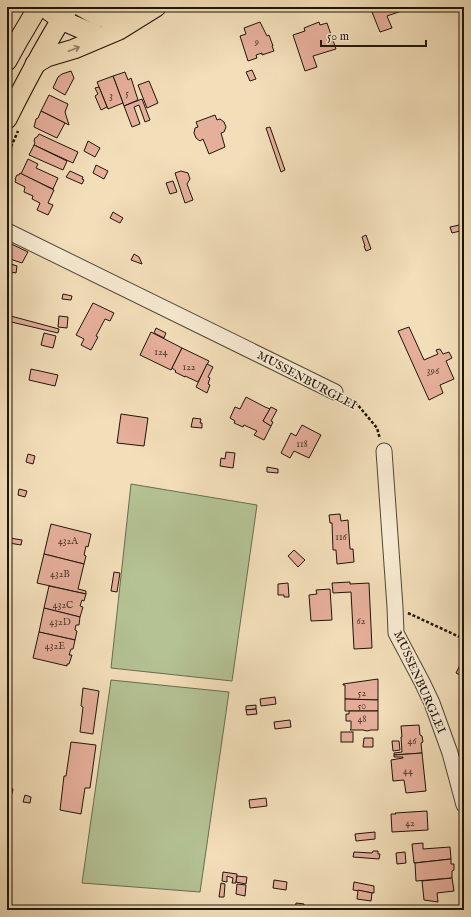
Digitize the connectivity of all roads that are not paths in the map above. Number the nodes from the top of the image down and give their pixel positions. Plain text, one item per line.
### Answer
1 (38, 7) edge
2 (44, 7) edge
3 (82, 7) edge
4 (155, 7) edge
5 (65, 14) edge
6 (101, 37) junction
7 (7, 61) edge
8 (35, 64) junction
9 (7, 119) edge
10 (7, 231) edge
11 (335, 392) road end
12 (384, 451) road end
13 (464, 804) edge

1 - 7 main road
2 - 5 main road
3 - 4 main road
4 - 6 main road
5 - 6 main road
5 - 8 main road
8 -> 6 main road
8 - 9 main road
10 - 11 street, MUSSENBURGLEI
12 - 13 street, MUSSENBURGLEI

